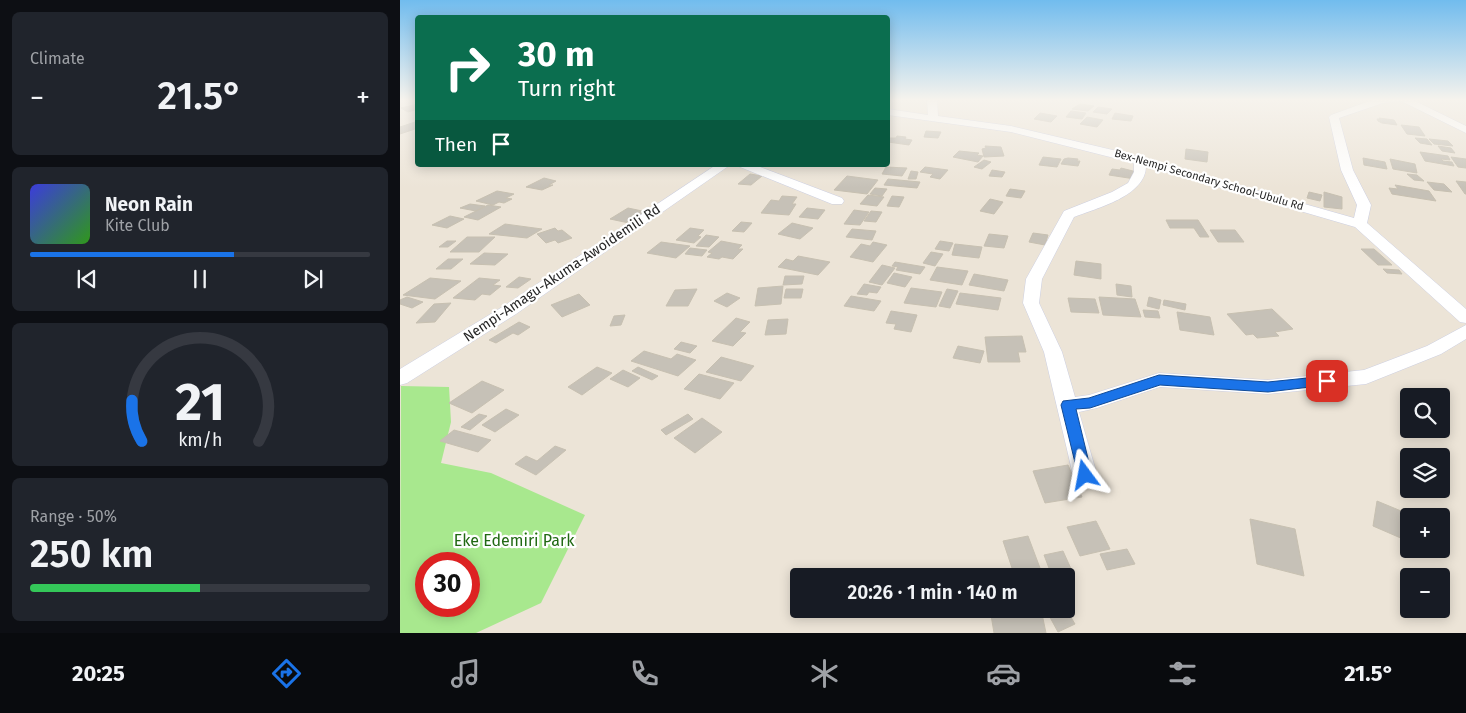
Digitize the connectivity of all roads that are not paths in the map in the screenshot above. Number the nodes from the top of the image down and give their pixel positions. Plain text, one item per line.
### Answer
1 (1008, 129) edge
2 (1337, 129) edge
3 (1140, 160) junction
4 (721, 167) edge
5 (749, 167) edge
6 (837, 202) dead end
7 (1360, 224) junction
8 (1466, 318) edge
9 (1466, 331) edge
10 (400, 378) edge
11 (1068, 405) junction
12 (1085, 475) dead end

1 - 3 street, Bex-Nempi Secondary School-Ubulu Rd
2 - 7 street
3 - 7 street, Bex-Nempi Secondary School-Ubulu Rd
3 - 11 street
4 - 10 street, Nempi-Amagu-Akuma-Awoidemili Rd
5 - 6 street
7 - 8 street, Bex-Nempi Secondary School-Ubulu Rd
9 - 11 street
11 - 12 street

